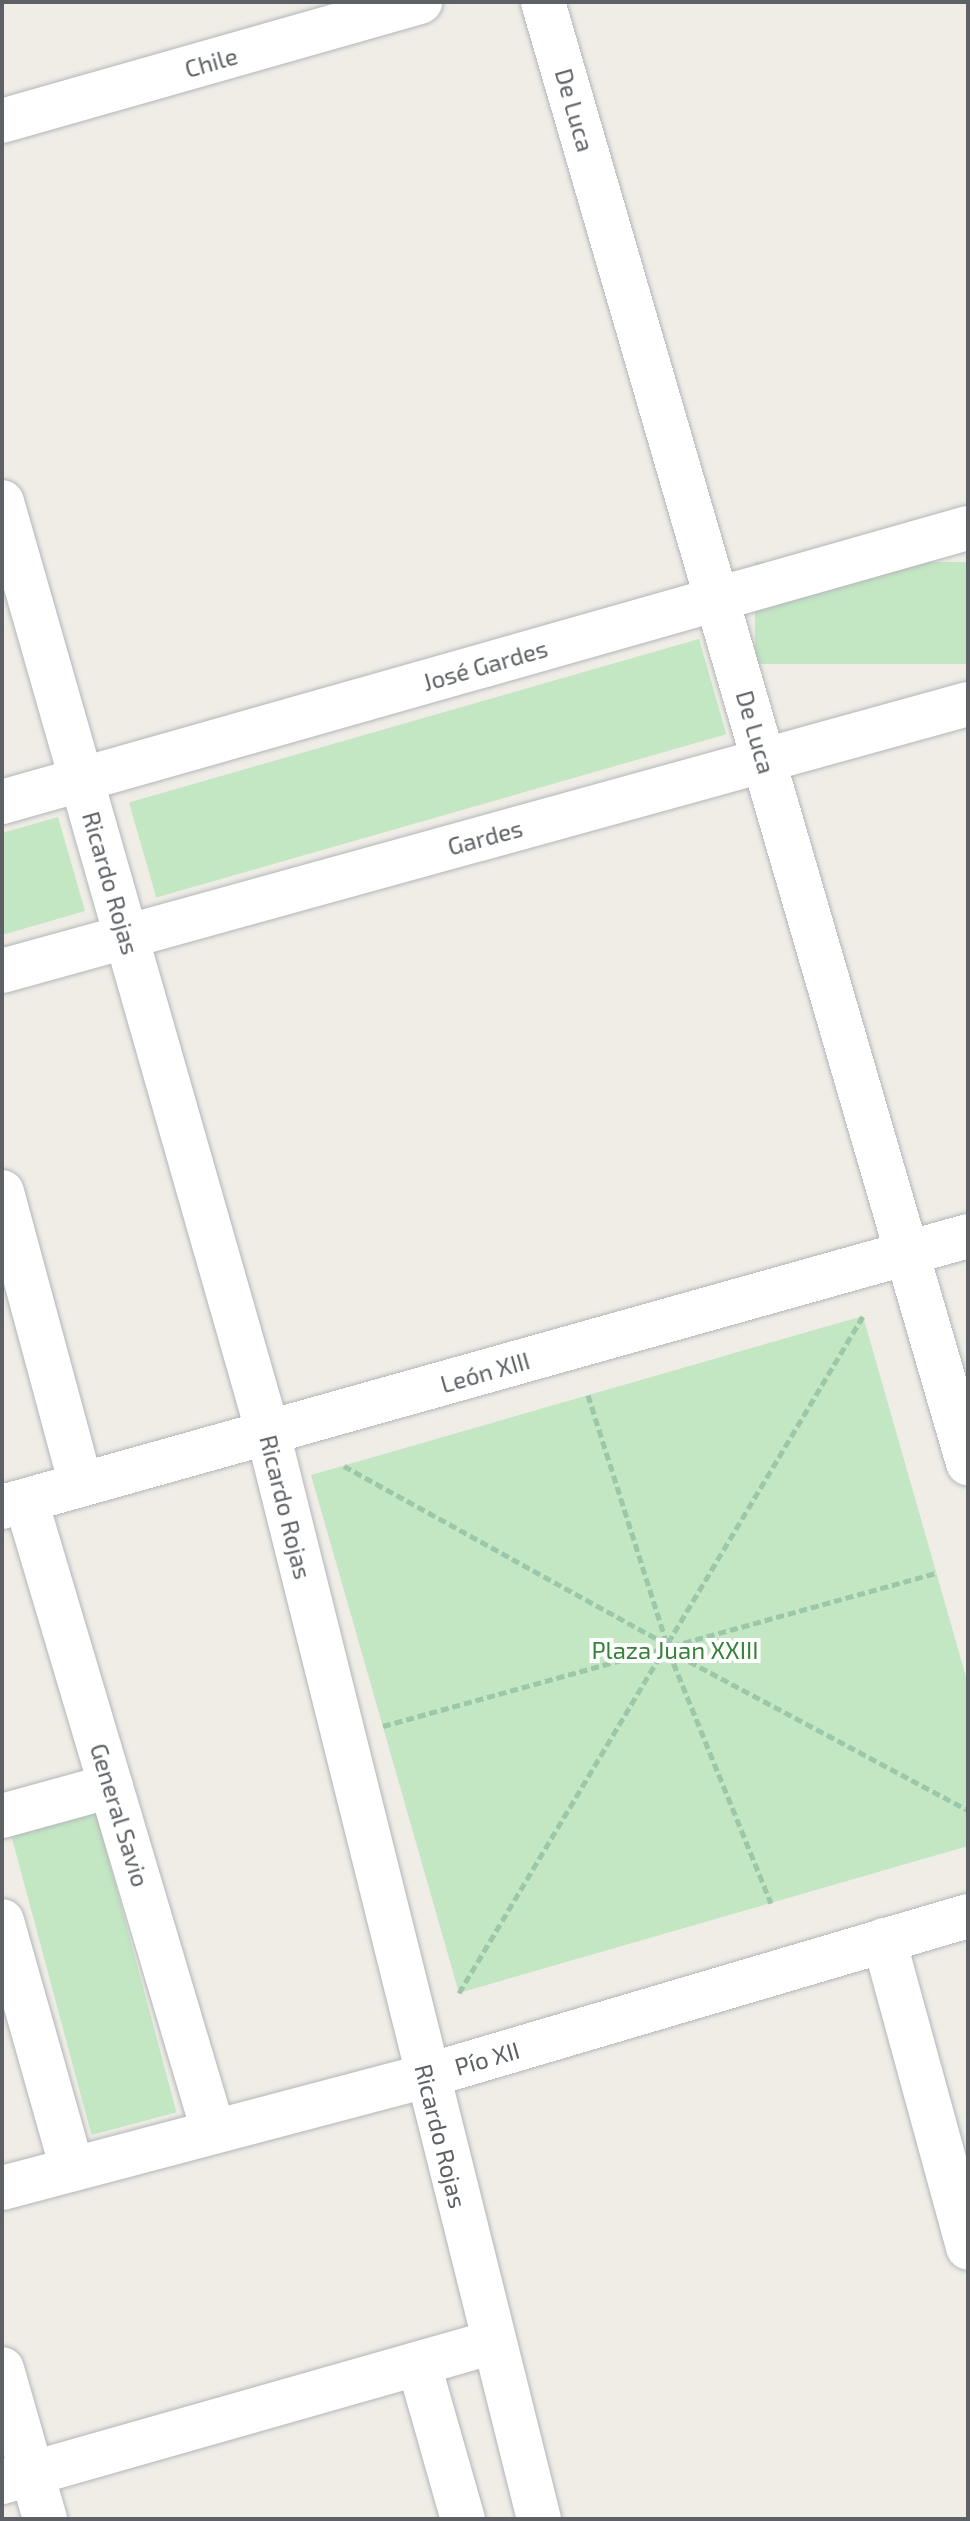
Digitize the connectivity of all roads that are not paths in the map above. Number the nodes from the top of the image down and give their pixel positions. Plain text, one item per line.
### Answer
1 (420, 2) edge
2 (543, 2) edge
3 (2, 121) edge
4 (2, 502) edge
5 (968, 528) edge
6 (717, 599) junction
7 (968, 704) edge
8 (764, 760) junction
9 (81, 780) junction
10 (2, 802) edge
11 (126, 936) junction
12 (2, 971) edge
13 (2, 1192) edge
14 (968, 1236) edge
15 (907, 1253) junction
16 (268, 1433) junction
17 (968, 1463) edge
18 (81, 1485) junction
19 (14, 1504) edge
20 (111, 1786) junction
21 (2, 1816) edge
22 (968, 1916) edge
23 (2, 1921) edge
24 (884, 1940) junction
25 (426, 2076) junction
26 (213, 2130) junction
27 (72, 2169) junction
28 (2, 2188) edge
29 (968, 2248) edge
30 (493, 2342) junction
31 (419, 2365) junction
32 (2, 2369) edge
33 (17, 2478) edge
34 (45, 2519) edge
35 (463, 2519) edge
36 (539, 2519) edge

1 - 3 street, Chile
2 - 6 street, De Luca
4 - 9 street, Ricardo Rojas
5 - 6 street, José Gardes
6 - 8 street, De Luca
6 - 9 street, José Gardes
7 - 8 street, Gardes
8 - 11 street, Gardes
8 - 15 street, De Luca
9 - 10 street, José Gardes
9 - 11 street, Ricardo Rojas
11 - 12 street, Gardes
11 - 16 street, Ricardo Rojas
13 - 18 street
14 - 15 street, León XIII
15 - 16 street, León XIII
15 - 17 street, De Luca
16 - 18 street, León XIII
16 - 25 street, Ricardo Rojas
18 - 19 street, León XIII
19 - 20 street, General Savio
20 - 21 street
20 - 26 street, General Savio
22 - 24 street, Pío XII
23 - 27 street
24 - 25 street, Pío XII
24 - 29 street
25 - 26 street, Pío XII
25 - 30 street, Ricardo Rojas
26 - 27 street, Pío XII
27 - 28 street, Pío XII
30 - 31 street
30 - 36 street, Ricardo Rojas
31 - 33 street
31 - 35 street
32 - 33 street
33 - 34 street

